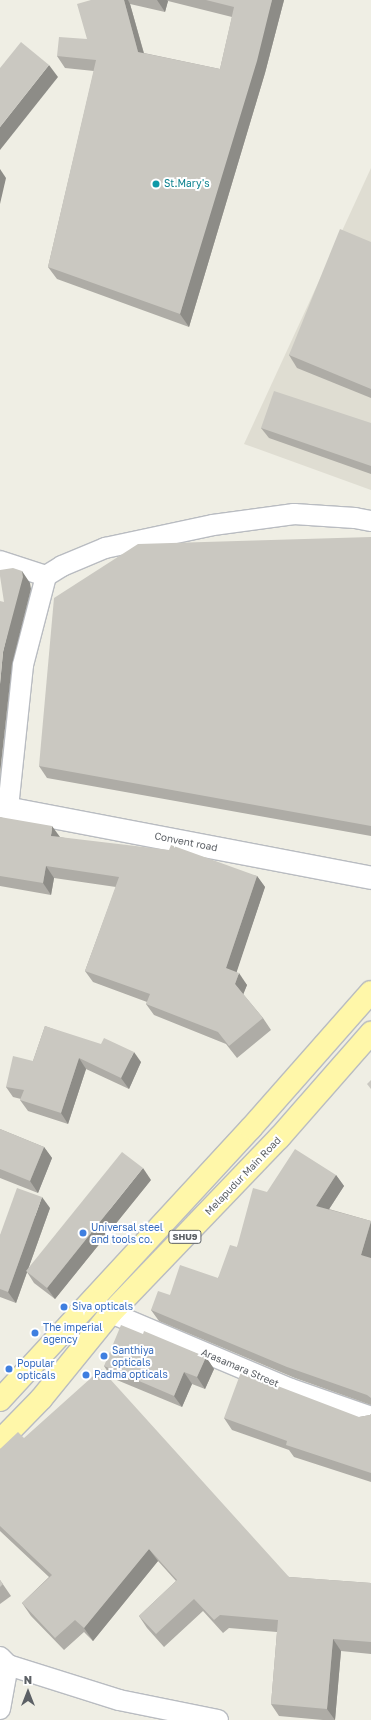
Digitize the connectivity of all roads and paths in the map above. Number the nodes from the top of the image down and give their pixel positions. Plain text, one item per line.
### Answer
1 (371, 521) edge
2 (0, 561) edge
3 (46, 576) junction
4 (4, 808) edge
5 (371, 878) edge
6 (371, 992) edge
7 (371, 1033) edge
8 (111, 1313) junction
9 (0, 1400) edge
10 (371, 1417) edge
11 (0, 1441) edge
12 (4, 1661) edge
13 (0, 1709) edge
14 (218, 1720) edge

1 - 3 street
2 - 3 street
3 - 4 street
4 - 5 street, Convent road
6 - 9 main road, SHU9
7 - 8 main road, Melapudur Main Road / SHU9
8 - 10 street, Arasamara Street
8 - 11 main road, Melapudur Main Road / SHU9
12 - 13 street
12 - 14 street

